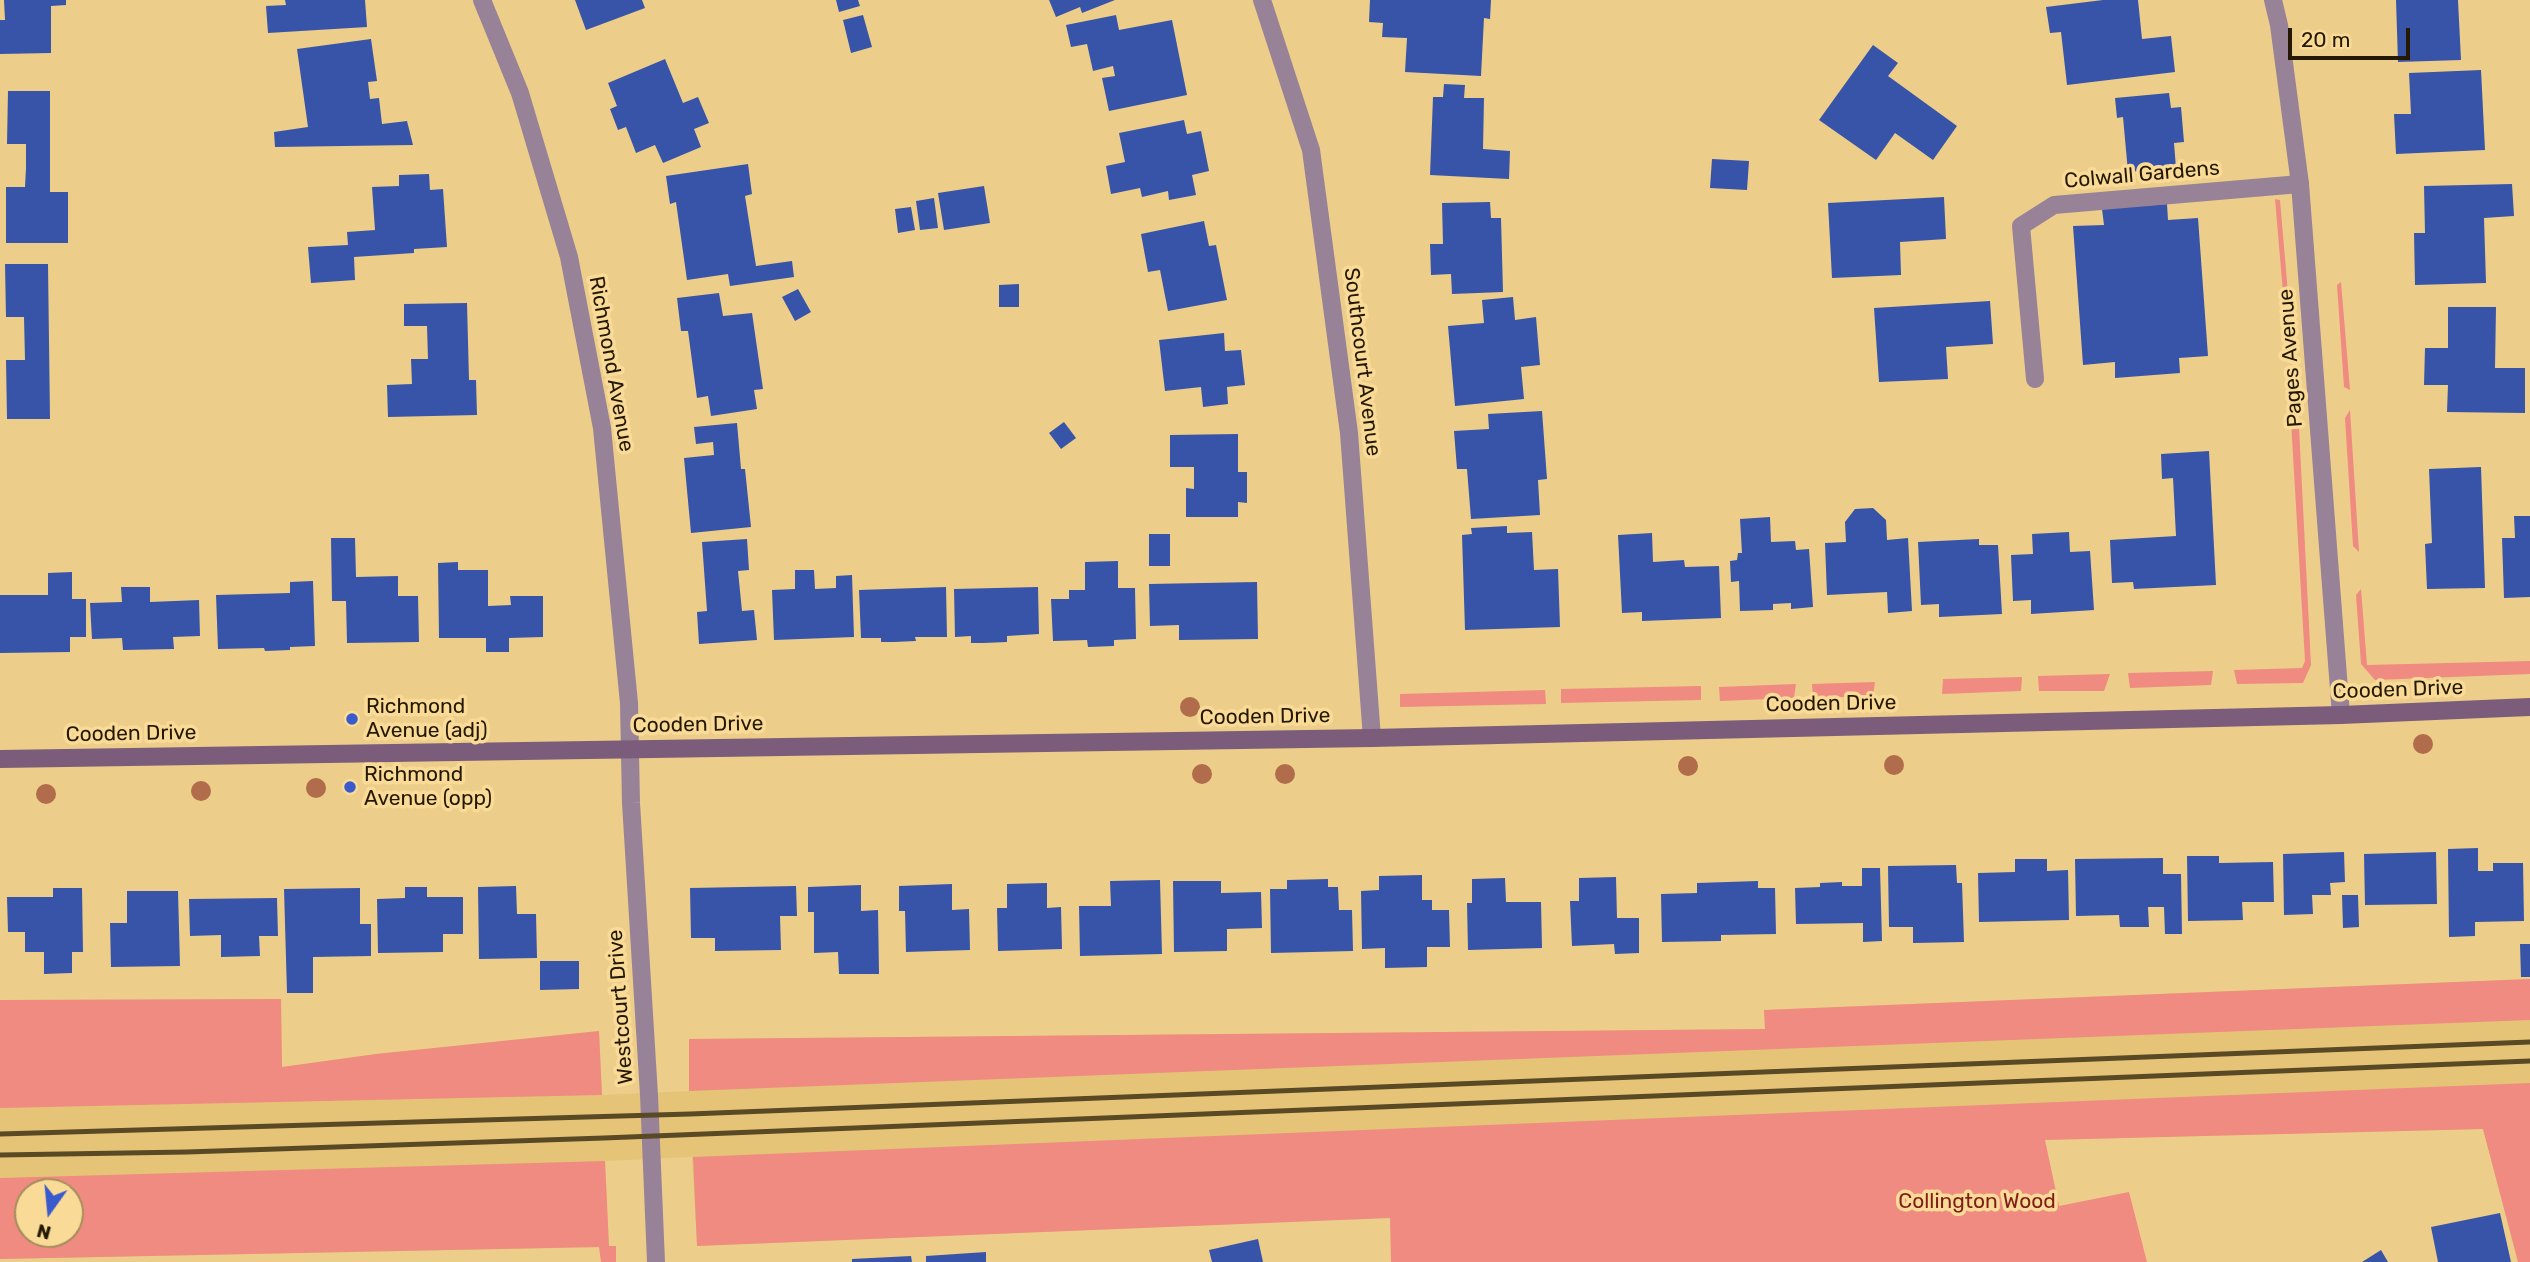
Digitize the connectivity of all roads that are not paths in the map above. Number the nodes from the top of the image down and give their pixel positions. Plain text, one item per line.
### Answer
1 (482, 0) edge
2 (1262, 0) edge
3 (2273, 0) edge
4 (2300, 184) junction
5 (2035, 379) dead end
6 (2530, 707) edge
7 (2340, 715) junction
8 (1372, 738) junction
9 (630, 749) junction
10 (0, 759) edge
11 (656, 1262) edge

1 - 9 street, Richmond Avenue
2 - 8 street, Southcourt Avenue
3 - 4 street, Pages Avenue
4 - 5 street, Colwall Gardens
4 - 7 street, Pages Avenue
6 - 7 main road, Cooden Drive
7 - 8 main road, Cooden Drive
8 - 9 main road, Cooden Drive
9 - 10 main road, Cooden Drive
9 - 11 street, Westcourt Drive

